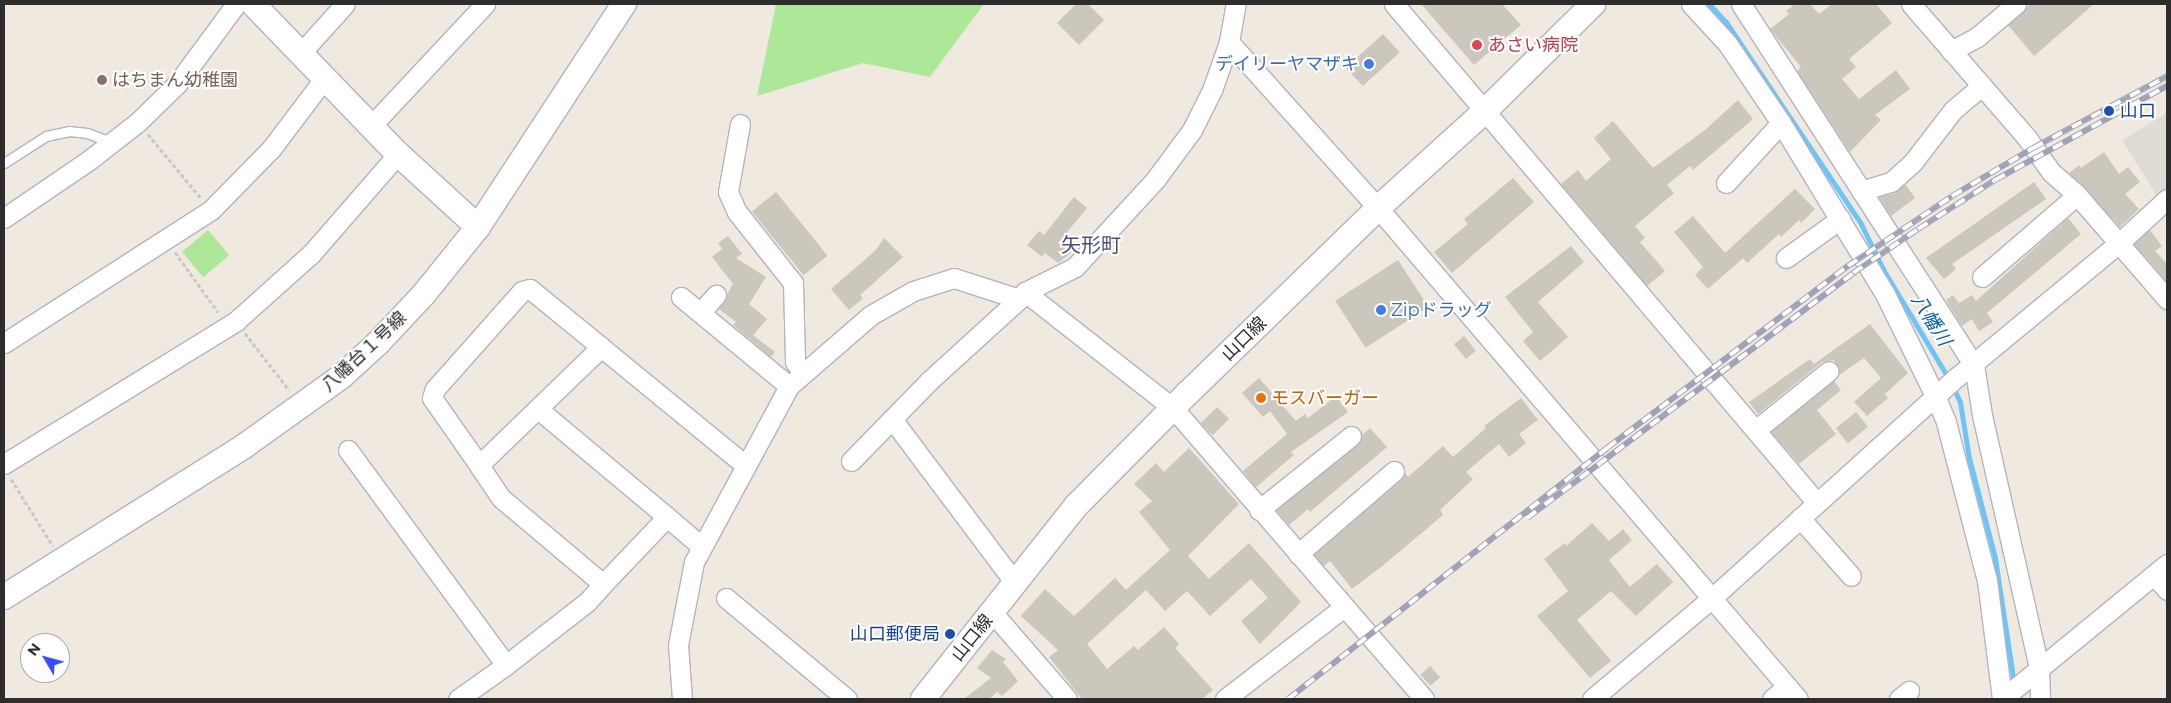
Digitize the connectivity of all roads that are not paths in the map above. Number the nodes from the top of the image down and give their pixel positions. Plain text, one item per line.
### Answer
1 (236, 4) edge
2 (254, 4) edge
3 (345, 4) edge
4 (485, 4) edge
5 (624, 4) edge
6 (1236, 4) edge
7 (1394, 4) edge
8 (1593, 4) edge
9 (1691, 4) edge
10 (1742, 4) edge
11 (1911, 4) edge
12 (2016, 4) edge
13 (1229, 42) junction
14 (1951, 51) junction
15 (300, 54) junction
16 (324, 79) junction
17 (1982, 86) junction
18 (1486, 110) junction
19 (1781, 123) junction
20 (740, 124) dead end
21 (371, 126) junction
22 (112, 143) junction
23 (398, 154) junction
24 (4, 163) edge
25 (1726, 183) dead end
26 (1861, 191) junction
27 (2077, 195) junction
28 (2167, 199) edge
29 (1378, 208) junction
30 (4, 218) edge
31 (1840, 219) junction
32 (478, 227) junction
33 (2120, 243) junction
34 (1786, 258) dead end
35 (1982, 277) dead end
36 (716, 295) dead end
37 (1022, 296) junction
38 (681, 297) dead end
39 (2167, 299) edge
40 (701, 312) junction
41 (4, 342) edge
42 (601, 347) junction
43 (1974, 365) junction
44 (1829, 371) dead end
45 (804, 372) junction
46 (789, 386) junction
47 (1940, 395) junction
48 (538, 408) junction
49 (1174, 409) junction
50 (892, 419) junction
51 (1757, 428) junction
52 (1340, 441) dead end
53 (348, 450) dead end
54 (851, 461) dead end
55 (745, 465) junction
56 (479, 466) junction
57 (6, 470) edge
58 (1383, 475) dead end
59 (1818, 503) junction
60 (1259, 510) junction
61 (667, 517) junction
62 (1800, 518) junction
63 (701, 546) junction
64 (1298, 554) junction
65 (2161, 569) edge
66 (1851, 576) dead end
67 (1015, 583) junction
68 (603, 584) junction
69 (2167, 590) edge
70 (4, 597) edge
71 (726, 598) dead end
72 (1712, 598) junction
73 (1344, 607) junction
74 (992, 612) junction
75 (506, 665) junction
76 (2033, 673) junction
77 (1793, 693) edge
78 (685, 695) edge
79 (2005, 697) edge
80 (458, 699) edge
81 (847, 699) edge
82 (923, 699) edge
83 (1067, 699) edge
84 (1225, 699) edge
85 (1424, 699) edge
86 (1592, 699) edge
87 (1772, 699) edge
88 (2040, 699) edge

1 - 22 street
2 - 15 street
3 - 15 street
4 - 21 street
5 - 32 street, 八幡台１号線
6 - 13 street
7 - 18 street
8 - 18 street, 山口線
9 - 19 street
10 - 26 street
11 - 14 street
12 - 14 street
13 - 29 street
13 - 37 street
14 - 17 street
15 - 16 street
16 - 21 street
16 - 41 street
17 - 26 street
17 - 27 street
18 - 29 street, 山口線
18 - 51 street
19 - 25 street
19 - 31 street
20 - 45 street
21 - 23 street
22 - 24 lane
22 - 30 street
23 - 32 street
23 - 57 street
26 - 43 street
27 - 33 street
27 - 35 street
28 - 33 street
29 - 49 street, 山口線
29 - 72 street
31 - 34 street
31 - 47 street
32 - 70 street, 八幡台１号線
33 - 39 street
33 - 43 street
36 - 40 street
37 - 45 street
37 - 49 street
37 - 50 street
38 - 40 street
40 - 46 street
42 - 48 street
42 - 55 street
42 - 56 street
43 - 47 street
43 - 76 street
44 - 51 street
45 - 46 street
46 - 55 street
47 - 59 street
47 - 79 street
48 - 56 street
48 - 61 street
49 - 60 street
49 - 67 street, 山口線
50 - 54 street
50 - 67 street
51 - 59 street
52 - 60 street
53 - 75 street
55 - 63 street
56 - 68 street
58 - 64 street
59 - 62 street
60 - 64 street
61 - 63 street
61 - 68 street
62 - 66 street
62 - 72 street
63 - 78 street
64 - 73 street
65 - 69 street
65 - 76 street
67 - 74 street, 山口線
68 - 75 street
71 - 81 street
72 - 77 street
72 - 86 street
73 - 84 street
73 - 85 street
74 - 82 street, 山口線
74 - 83 street
75 - 80 street
76 - 79 street
76 - 88 street
77 - 87 street

